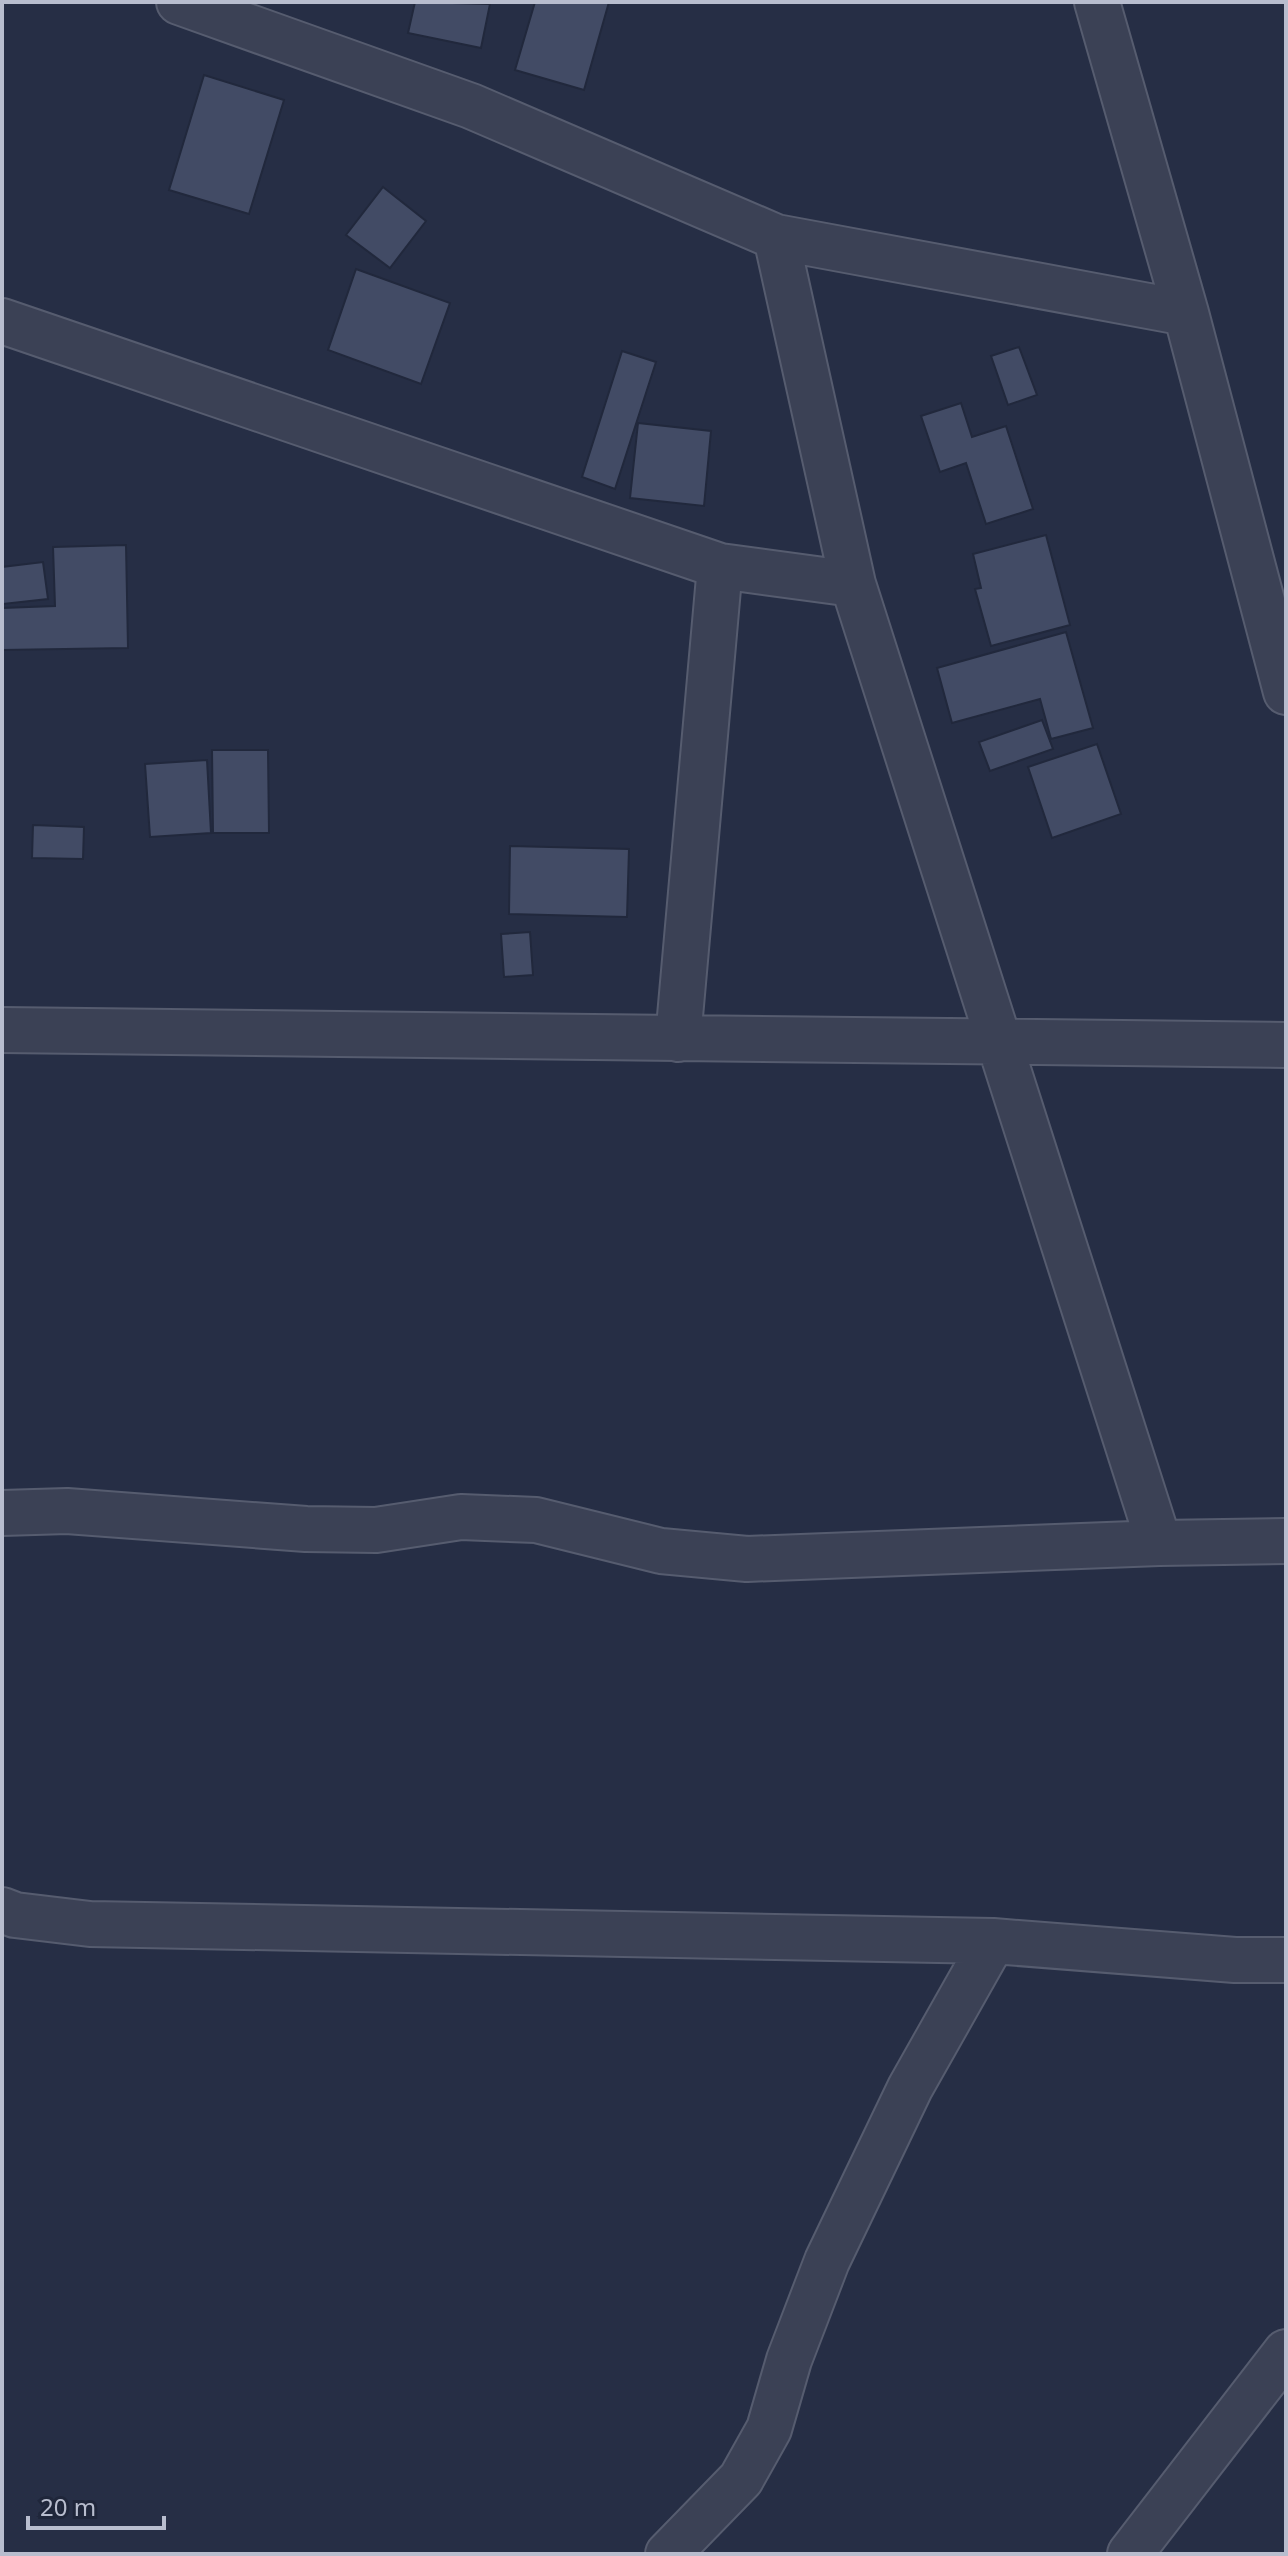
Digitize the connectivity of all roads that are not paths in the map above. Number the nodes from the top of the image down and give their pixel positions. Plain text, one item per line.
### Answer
1 (179, 2) edge
2 (1097, 2) edge
3 (776, 237) junction
4 (1186, 313) junction
5 (2, 321) edge
6 (720, 566) junction
7 (853, 584) junction
8 (1286, 692) edge
9 (2, 1030) edge
10 (678, 1039) junction
11 (998, 1043) junction
12 (1286, 1045) edge
13 (2, 1513) edge
14 (1286, 1541) edge
15 (1159, 1543) junction
16 (2, 1910) edge
17 (993, 1941) junction
18 (1286, 1960) edge
19 (1286, 2352) edge
20 (668, 2554) edge
21 (1130, 2554) edge

1 - 3 street
2 - 4 street
3 - 4 street
3 - 7 street
4 - 8 street
5 - 6 street
6 - 7 street
6 - 10 street
7 - 11 street
9 - 10 street
10 - 11 street
11 - 12 street
11 - 15 street
13 - 15 street
14 - 15 street
16 - 17 street
17 - 18 street
17 - 20 street
19 - 21 street

